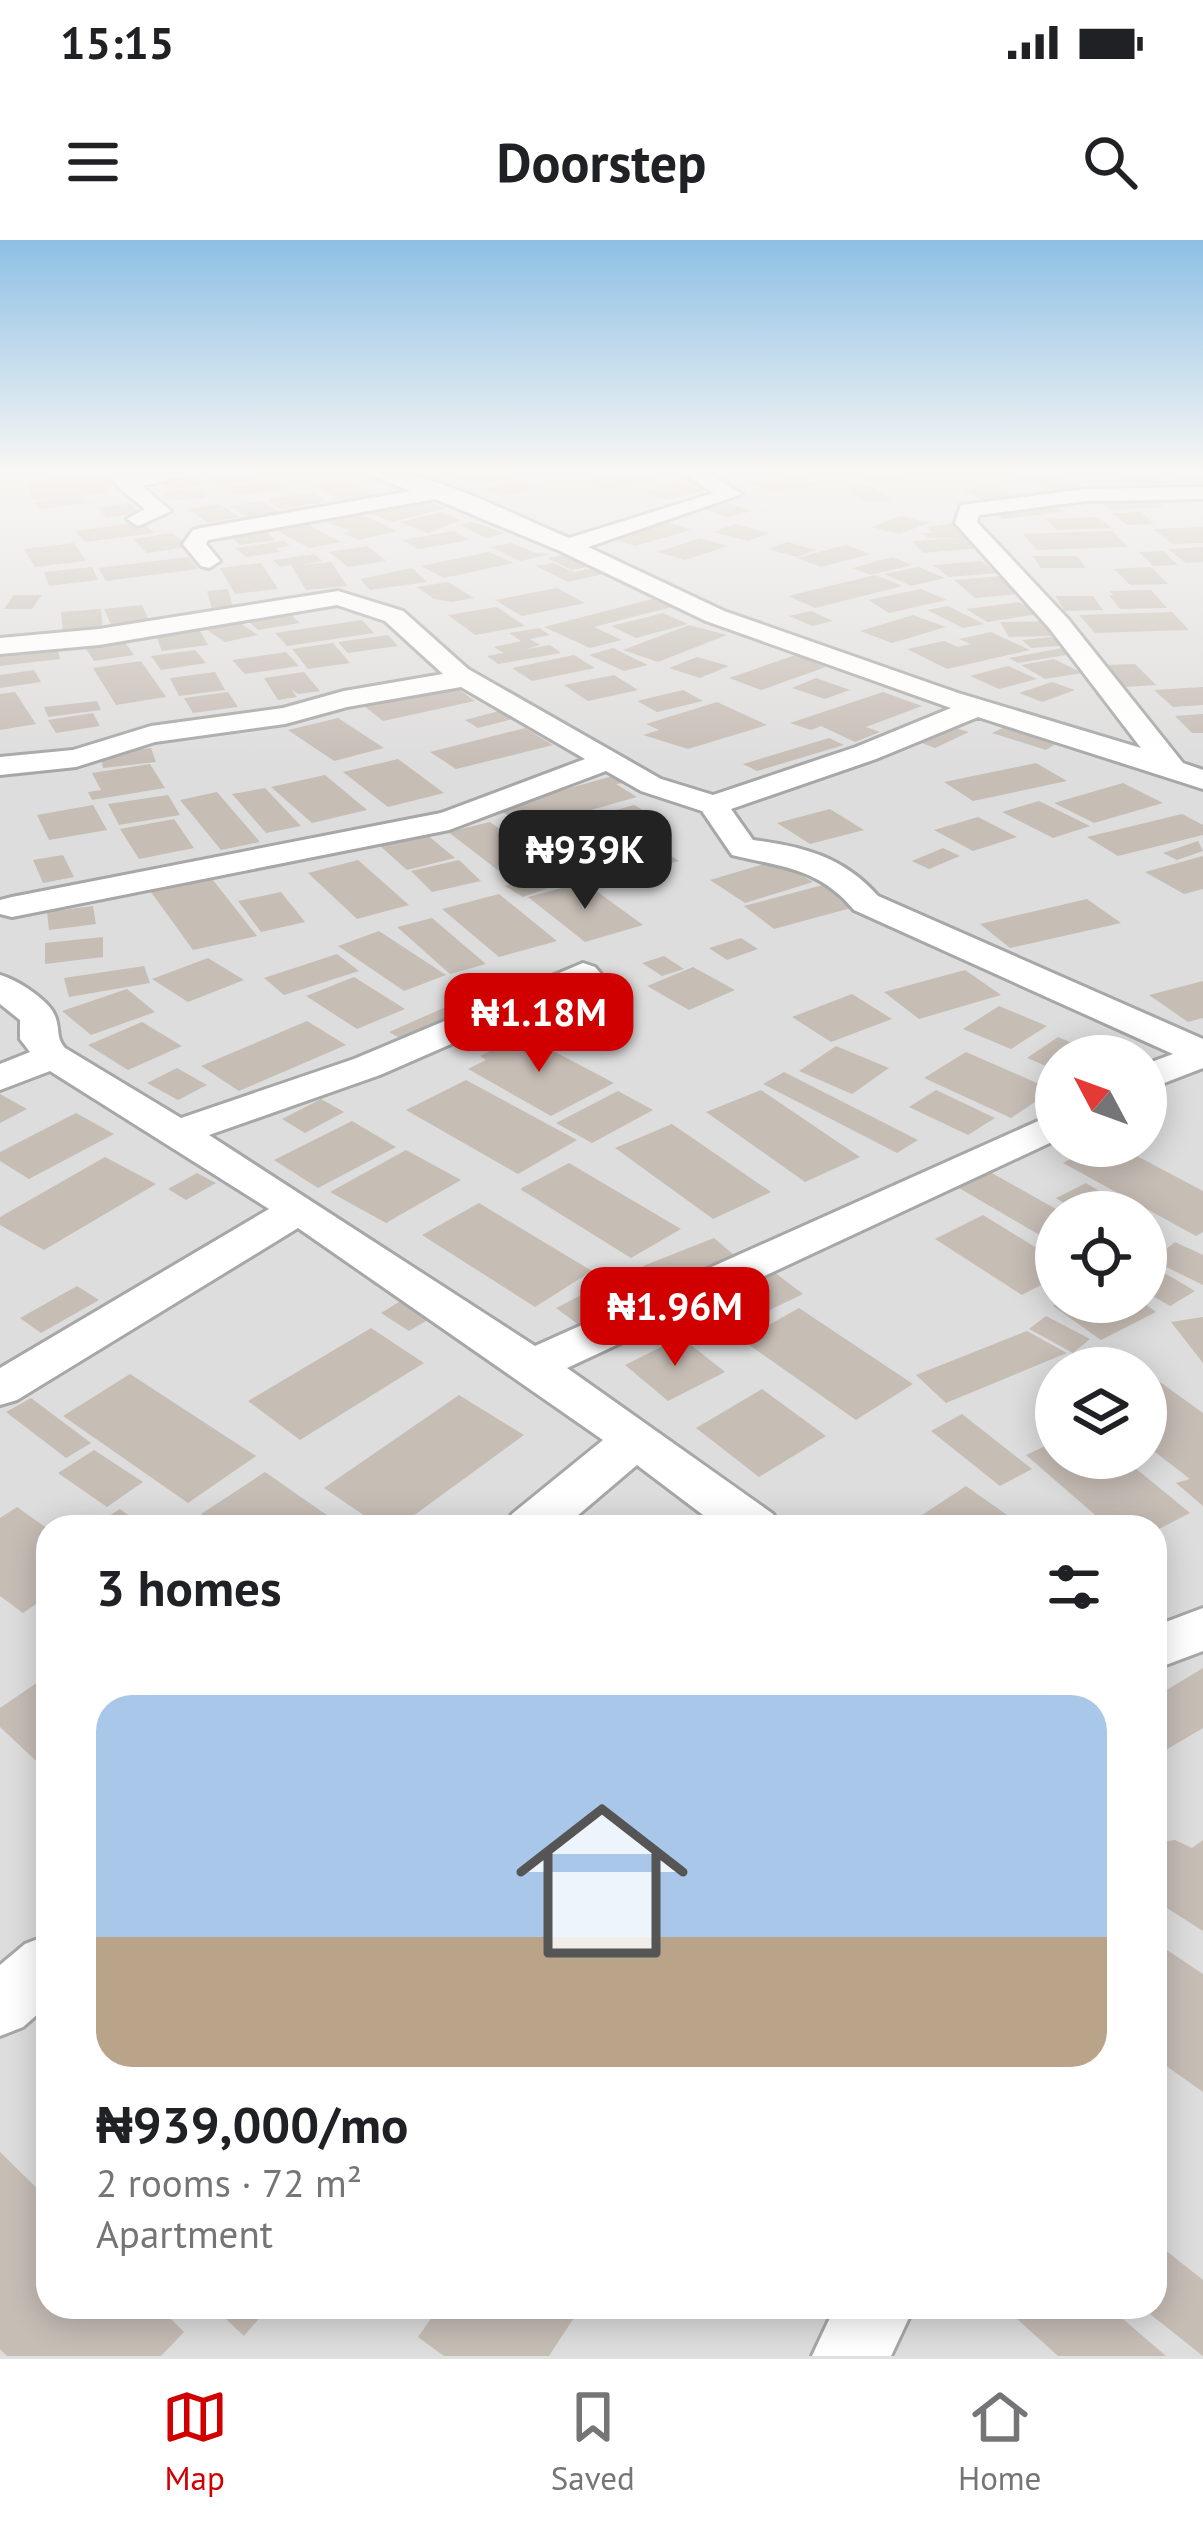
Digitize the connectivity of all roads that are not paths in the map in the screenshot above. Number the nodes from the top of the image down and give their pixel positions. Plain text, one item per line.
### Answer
1 (616, 570) edge
2 (1010, 570) edge
3 (0, 646) edge
4 (468, 678) junction
5 (977, 707) junction
6 (608, 760) junction
7 (0, 766) edge
8 (1173, 769) junction
9 (1203, 780) edge
10 (713, 805) junction
11 (4, 911) edge
12 (584, 974) dead end
13 (0, 986) edge
14 (1203, 1054) edge
15 (52, 1056) junction
16 (1167, 1069) edge
17 (0, 1078) edge
18 (179, 1132) junction
19 (1035, 1135) edge
20 (296, 1210) junction
21 (534, 1366) junction
22 (0, 1389) edge
23 (638, 1439) junction
24 (545, 1515) edge
25 (739, 1515) edge
26 (1203, 1628) edge
27 (1167, 1643) edge
28 (36, 1974) edge
29 (0, 2006) edge
30 (870, 2319) edge
31 (850, 2356) edge

1 - 5 street
2 - 8 street
3 - 4 street
4 - 6 street
4 - 7 street
5 - 8 street
5 - 10 street
6 - 10 street
6 - 11 street
8 - 9 street
10 - 14 street
12 - 18 street
13 - 15 street
14 - 16 street
15 - 17 street
15 - 18 street
18 - 20 street
19 - 21 street
20 - 21 street
20 - 22 street
21 - 23 street
23 - 24 street
23 - 25 street
26 - 27 street
28 - 29 street
30 - 31 street

